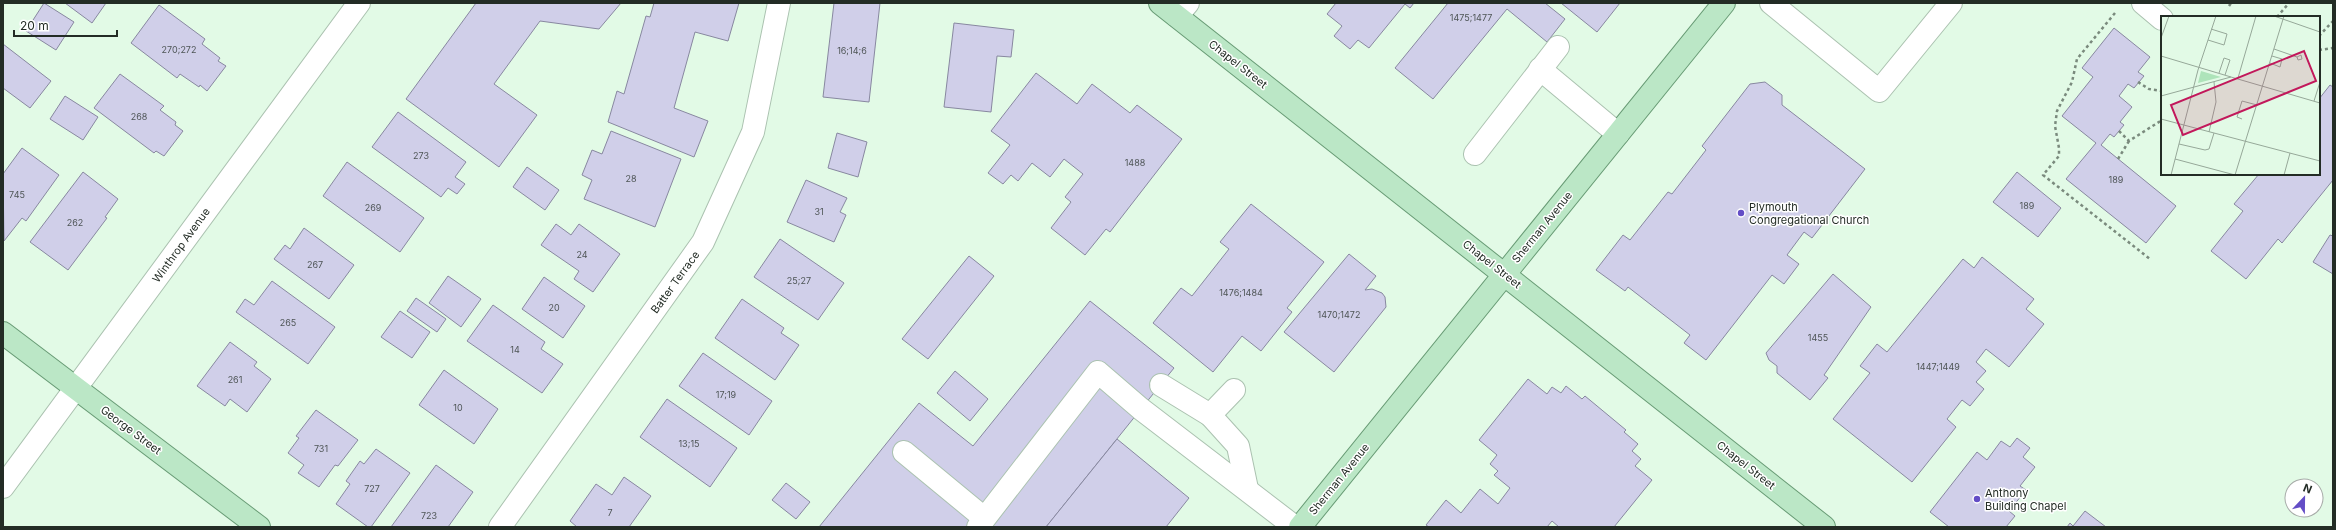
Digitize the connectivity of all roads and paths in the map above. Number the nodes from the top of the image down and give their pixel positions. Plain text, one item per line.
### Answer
1 (359, 3) edge
2 (779, 3) edge
3 (1160, 3) edge
4 (1724, 3) edge
5 (1771, 3) edge
6 (1951, 3) edge
7 (2143, 3) edge
8 (2231, 3) edge
9 (2289, 3) edge
10 (2229, 6) dead end
11 (1182, 10) edge
12 (2115, 13) dead end
13 (2277, 16) edge
14 (2161, 18) edge
15 (2333, 22) edge
16 (2320, 35) edge
17 (1558, 47) dead end
18 (2333, 48) edge
19 (2320, 50) edge
20 (1540, 70) junction
21 (2138, 82) dead end
22 (2161, 91) edge
23 (2161, 121) edge
24 (2119, 131) dead end
25 (1618, 134) junction
26 (2129, 141) junction
27 (1475, 154) dead end
28 (2118, 159) dead end
29 (2150, 259) dead end
30 (1504, 273) junction
31 (3, 333) edge
32 (1161, 385) dead end
33 (76, 388) junction
34 (1234, 390) dead end
35 (1210, 415) junction
36 (904, 452) dead end
37 (3, 487) edge
38 (1247, 489) junction
39 (981, 523) edge
40 (259, 527) edge
41 (500, 527) edge
42 (1295, 527) edge
43 (1300, 527) edge
44 (1824, 527) edge

1 - 33 street, Winthrop Avenue
2 - 41 street, Batter Terrace
3 - 11 main road, Chapel Street
4 - 25 main road, Sherman Avenue
5 - 6 street
7 - 14 street
8 - 10 path
9 - 13 path
11 - 30 main road, Chapel Street
12 - 29 path
15 - 16 path
17 - 20 street
18 - 19 path
20 - 25 street
20 - 27 street
21 - 22 path
23 - 26 path
24 - 26 path
25 - 30 main road, Sherman Avenue
26 - 28 path
30 - 43 main road, Sherman Avenue
30 - 44 main road, Chapel Street
31 - 33 main road, George Street
32 - 35 street
33 - 37 street, Winthrop Avenue
33 - 40 main road, George Street
34 - 35 street
35 - 38 street
36 - 39 street
38 - 39 street
38 - 42 street

